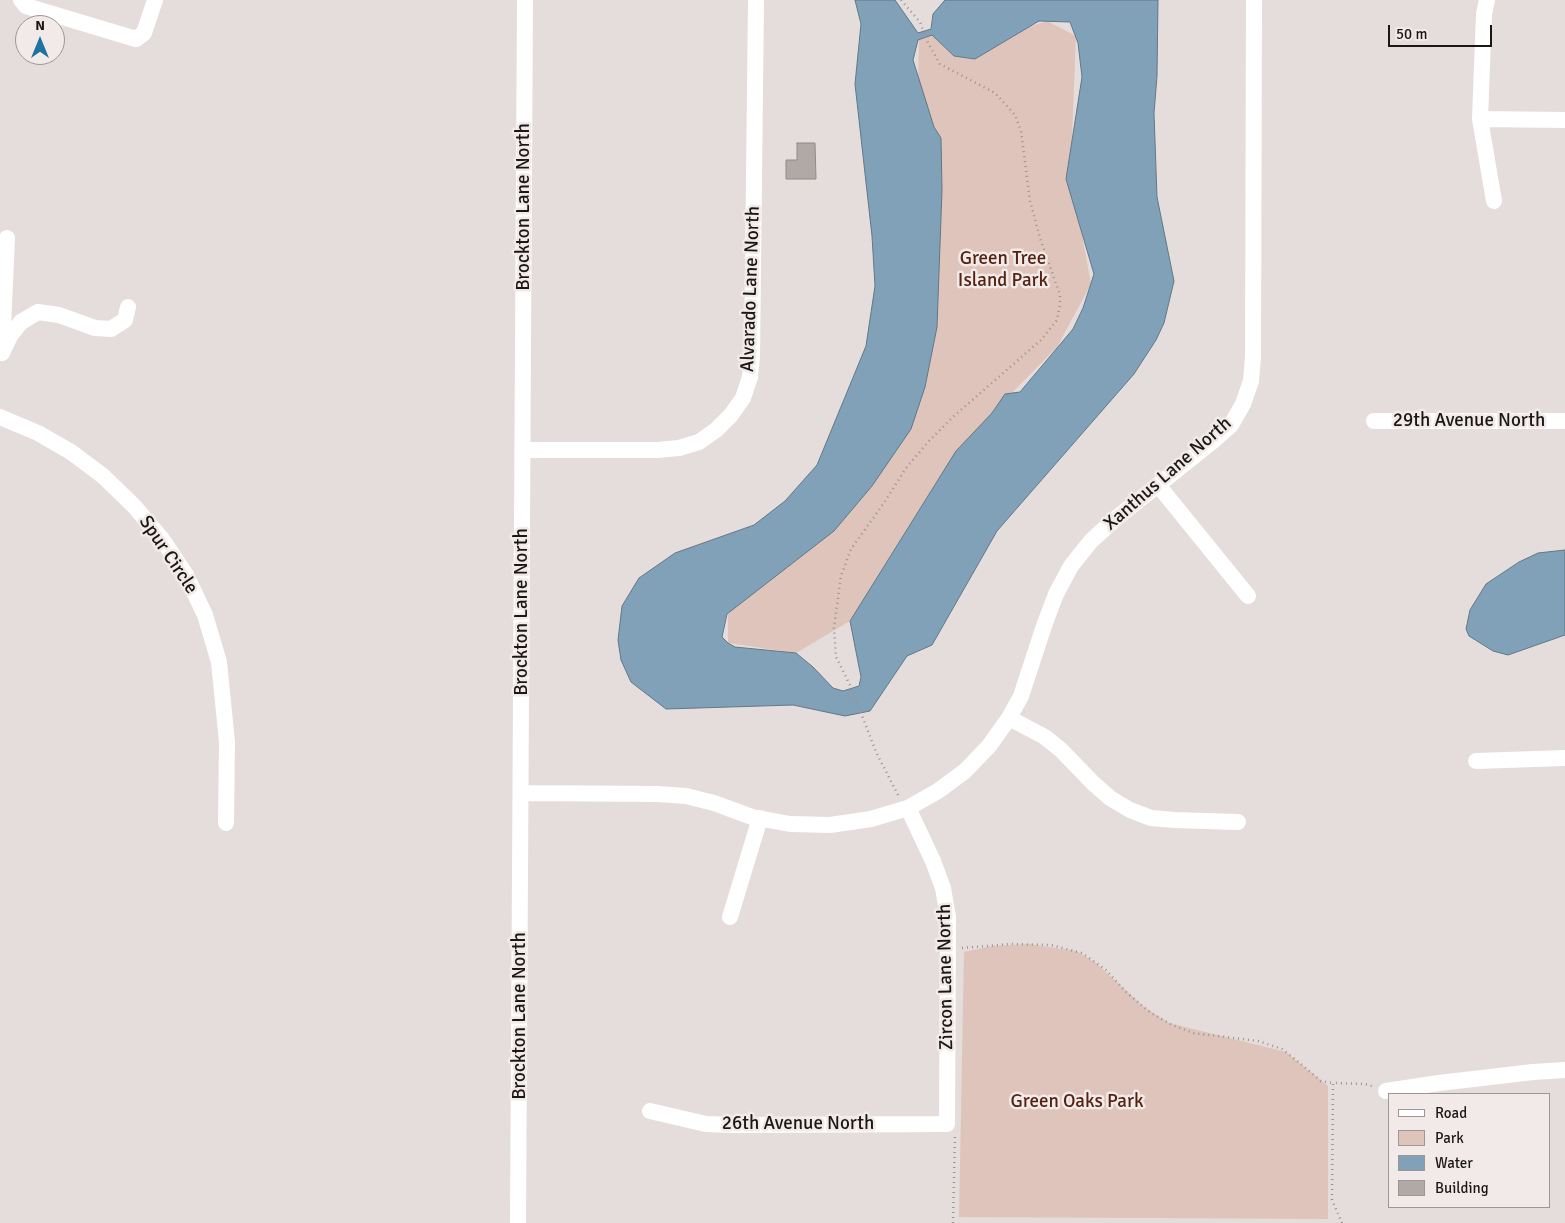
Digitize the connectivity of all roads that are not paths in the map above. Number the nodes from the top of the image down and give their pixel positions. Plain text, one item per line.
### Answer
1 (21, 0) edge
2 (155, 0) edge
3 (525, 0) edge
4 (756, 0) edge
5 (1254, 0) edge
6 (1487, 0) edge
7 (1480, 119) junction
8 (1565, 120) edge
9 (1494, 201) dead end
10 (7, 238) dead end
11 (128, 307) dead end
12 (1, 358) edge
13 (0, 417) edge
14 (1374, 421) dead end
15 (1565, 421) edge
16 (523, 450) junction
17 (1158, 485) junction
18 (1248, 596) dead end
19 (1009, 718) junction
20 (1565, 758) edge
21 (1476, 761) dead end
22 (521, 793) junction
23 (903, 802) junction
24 (760, 818) junction
25 (1238, 822) dead end
26 (226, 823) dead end
27 (730, 917) dead end
28 (1565, 1070) edge
29 (1386, 1091) road end
30 (650, 1111) dead end
31 (947, 1124) joint
32 (518, 1223) edge

1 - 2 street
3 - 16 street, Brockton Lane North
4 - 16 street, Alvarado Lane North
5 - 17 street, Xanthus Lane North
6 - 7 street
7 - 8 street
7 - 9 street
10 - 12 street
11 - 12 street
13 - 26 street, Spur Circle
14 - 15 street, 29th Avenue North
16 - 22 street, Brockton Lane North
17 - 18 street
17 - 19 street, Xanthus Lane North
19 - 23 street, Xanthus Lane North
19 - 25 street
20 - 21 street
22 - 24 street, Xanthus Lane North
22 - 32 street, Brockton Lane North
23 - 24 street, Xanthus Lane North
23 - 31 street, Zircon Lane North
24 - 27 street
28 - 29 street
30 - 31 street, 26th Avenue North

